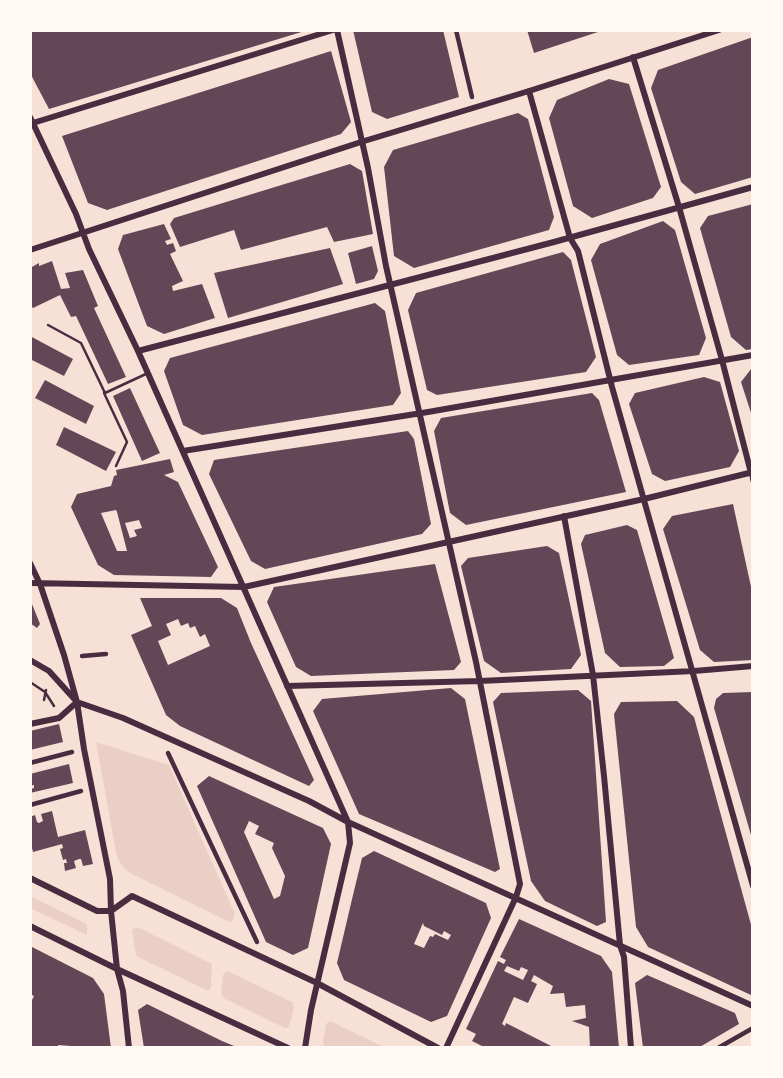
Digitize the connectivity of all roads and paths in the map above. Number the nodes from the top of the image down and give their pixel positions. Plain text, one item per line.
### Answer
1 (335, 30) edge
2 (456, 30) edge
3 (719, 30) edge
4 (633, 57) junction
5 (529, 91) junction
6 (472, 97) dead end
7 (31, 120) edge
8 (362, 142) junction
9 (753, 187) edge
10 (679, 207) junction
11 (83, 233) junction
12 (570, 238) junction
13 (30, 250) edge
14 (391, 285) junction
15 (48, 325) dead end
16 (138, 351) junction
17 (753, 355) edge
18 (722, 360) junction
19 (148, 373) junction
20 (611, 381) junction
21 (104, 393) junction
22 (420, 413) junction
23 (183, 451) junction
24 (116, 466) dead end
25 (752, 473) edge
26 (753, 482) edge
27 (644, 499) junction
28 (564, 516) junction
29 (448, 541) junction
30 (30, 563) edge
31 (30, 583) edge
32 (40, 584) junction
33 (244, 587) junction
34 (106, 654) dead end
35 (82, 656) dead end
36 (30, 660) edge
37 (753, 666) edge
38 (694, 671) junction
39 (593, 675) junction
40 (480, 681) junction
41 (30, 682) edge
42 (287, 686) junction
43 (46, 691) junction
44 (44, 700) dead end
45 (77, 702) junction
46 (54, 706) dead end
47 (30, 724) edge
48 (72, 752) dead end
49 (168, 753) dead end
50 (30, 763) edge
51 (81, 792) dead end
52 (30, 805) edge
53 (348, 822) junction
54 (30, 878) edge
55 (753, 886) edge
56 (516, 898) junction
57 (111, 911) junction
58 (30, 926) edge
59 (257, 942) dead end
60 (620, 944) junction
61 (117, 969) junction
62 (317, 983) junction
63 (753, 1006) edge
64 (753, 1028) edge
65 (129, 1048) edge
66 (288, 1048) edge
67 (305, 1048) edge
68 (438, 1048) edge
69 (446, 1048) edge
70 (631, 1048) edge
71 (718, 1048) edge

1 - 7 street
1 - 8 street
2 - 6 street
3 - 4 street
4 - 5 street
4 - 10 street
5 - 8 street
5 - 12 street
7 - 11 street
8 - 11 street
8 - 14 street
9 - 10 street
10 - 12 street
10 - 18 street
11 - 13 street
11 - 16 street
12 - 14 street
12 - 20 street
14 - 16 street
14 - 22 street
15 - 21 lane
16 - 19 street
17 - 18 street
18 - 20 street
18 - 25 street
19 - 21 lane
19 - 23 street
20 - 22 street
20 - 27 street
21 - 24 lane
22 - 23 street
22 - 29 street
23 - 33 street
25 - 26 street
25 - 27 street
27 - 28 street
27 - 38 street
28 - 29 street
28 - 39 street
29 - 33 street
29 - 40 street
30 - 32 street
31 - 32 street
32 - 33 street
32 - 45 street
33 - 42 street
34 - 35 street
36 - 45 street
37 - 38 street
38 - 39 street
38 - 55 street
39 - 40 street
39 - 60 street
40 - 42 street
40 - 56 street
41 - 43 path
42 - 53 street
43 - 44 path
43 - 46 path
45 - 47 street
45 - 53 street
45 - 57 street
48 - 50 street
49 - 59 street
51 - 52 street
53 - 56 street
53 - 62 street
54 - 57 street
56 - 60 street
56 - 69 street
57 - 61 street
57 - 62 street
58 - 61 street
60 - 63 street
60 - 70 street
61 - 65 street
61 - 66 street
62 - 67 street
62 - 68 street
64 - 71 street

